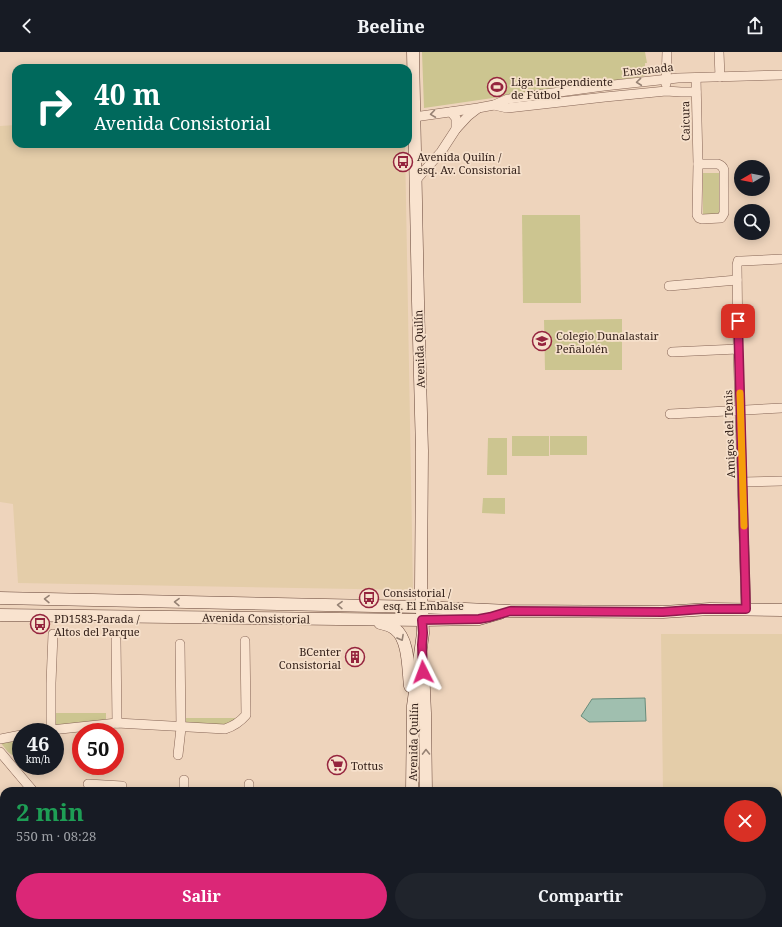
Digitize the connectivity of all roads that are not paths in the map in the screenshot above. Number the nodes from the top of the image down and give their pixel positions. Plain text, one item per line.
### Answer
1 (413, 52) edge
2 (667, 52) edge
3 (719, 52) edge
4 (412, 74) edge
5 (782, 75) edge
6 (720, 77) junction
7 (696, 78) junction
8 (667, 79) junction
9 (604, 86) junction
10 (666, 91) junction
11 (696, 92) junction
12 (605, 97) junction
13 (494, 105) junction
14 (478, 108) junction
15 (451, 112) junction
16 (412, 116) edge
17 (412, 129) edge
18 (456, 129) junction
19 (698, 164) junction
20 (416, 180) junction
21 (782, 259) edge
22 (737, 280) junction
23 (669, 286) dead end
24 (738, 348) junction
25 (672, 352) dead end
26 (782, 408) edge
27 (740, 410) junction
28 (670, 414) dead end
29 (782, 480) edge
30 (743, 482) junction
31 (0, 598) edge
32 (198, 602) junction
33 (244, 603) junction
34 (421, 607) junction
35 (746, 609) junction
36 (782, 610) edge
37 (510, 611) junction
38 (0, 615) edge
39 (197, 618) junction
40 (243, 618) junction
41 (369, 619) junction
42 (422, 620) junction
43 (53, 634) dead end
44 (116, 640) dead end
45 (244, 641) dead end
46 (180, 644) dead end
47 (422, 645) junction
48 (412, 706) junction
49 (51, 723) edge
50 (118, 723) edge
51 (124, 723) edge
52 (181, 728) junction
53 (12, 737) edge
54 (0, 739) edge
55 (0, 752) edge
56 (178, 755) dead end
57 (184, 780) dead end
58 (88, 784) dead end
59 (29, 787) edge
60 (122, 787) edge
61 (184, 787) edge
62 (412, 787) edge
63 (426, 787) edge

1 - 4 main road, Avenida Quilín
2 - 8 street
3 - 6 street
5 - 6 street, Ensenada
6 - 7 street, Ensenada
7 - 8 street, Ensenada
7 - 11 street, Caicura
8 -> 9 street, Ensenada
8 - 10 street
9 - 12 street
9 - 13 street, Ensenada
10 - 11 street, Ensenada
10 - 12 street, Ensenada
11 - 19 street, Caicura
12 - 13 street, Ensenada
13 - 14 street, Ensenada
14 - 15 street, Ensenada
14 - 18 street
15 -> 16 street, Ensenada
15 - 18 street
17 - 20 main road, Avenida Quilín
18 - 20 street
19 - 19 street, Caicura
20 - 34 main road, Avenida Quilín
21 - 22 street, Amigos del Tenis
22 - 23 street
22 - 24 street, Amigos del Tenis
24 - 25 street
24 - 27 street, Amigos del Tenis
26 - 27 street
27 - 28 street
27 - 30 street, Amigos del Tenis
29 - 30 street
30 - 35 street, Amigos del Tenis
32 -> 31 main road, Avenida Consistorial
32 - 33 main road, Avenida Consistorial
32 - 39 main road
34 -> 33 main road, Avenida Consistorial
33 - 40 main road
34 - 37 main road, Avenida Consistorial
34 - 42 main road, Avenida Quilín
35 - 36 main road, Avenida Consistorial
35 - 37 main road, Avenida Consistorial
37 - 42 main road, Avenida Consistorial
38 - 39 main road, Avenida Consistorial
39 - 40 main road, Avenida Consistorial
40 - 41 main road, Avenida Consistorial
41 - 42 main road, Avenida Consistorial
41 -> 48 main road
42 - 47 main road, Avenida Quilín
43 - 49 street
44 - 50 street
45 - 52 street
46 - 52 street
47 - 48 main road, Avenida Quilín
63 -> 47 main road, Avenida Quilín
48 - 62 main road, Avenida Quilín
51 - 52 street
52 - 56 street
53 - 54 street
55 - 59 street
57 - 61 street
58 - 60 street

